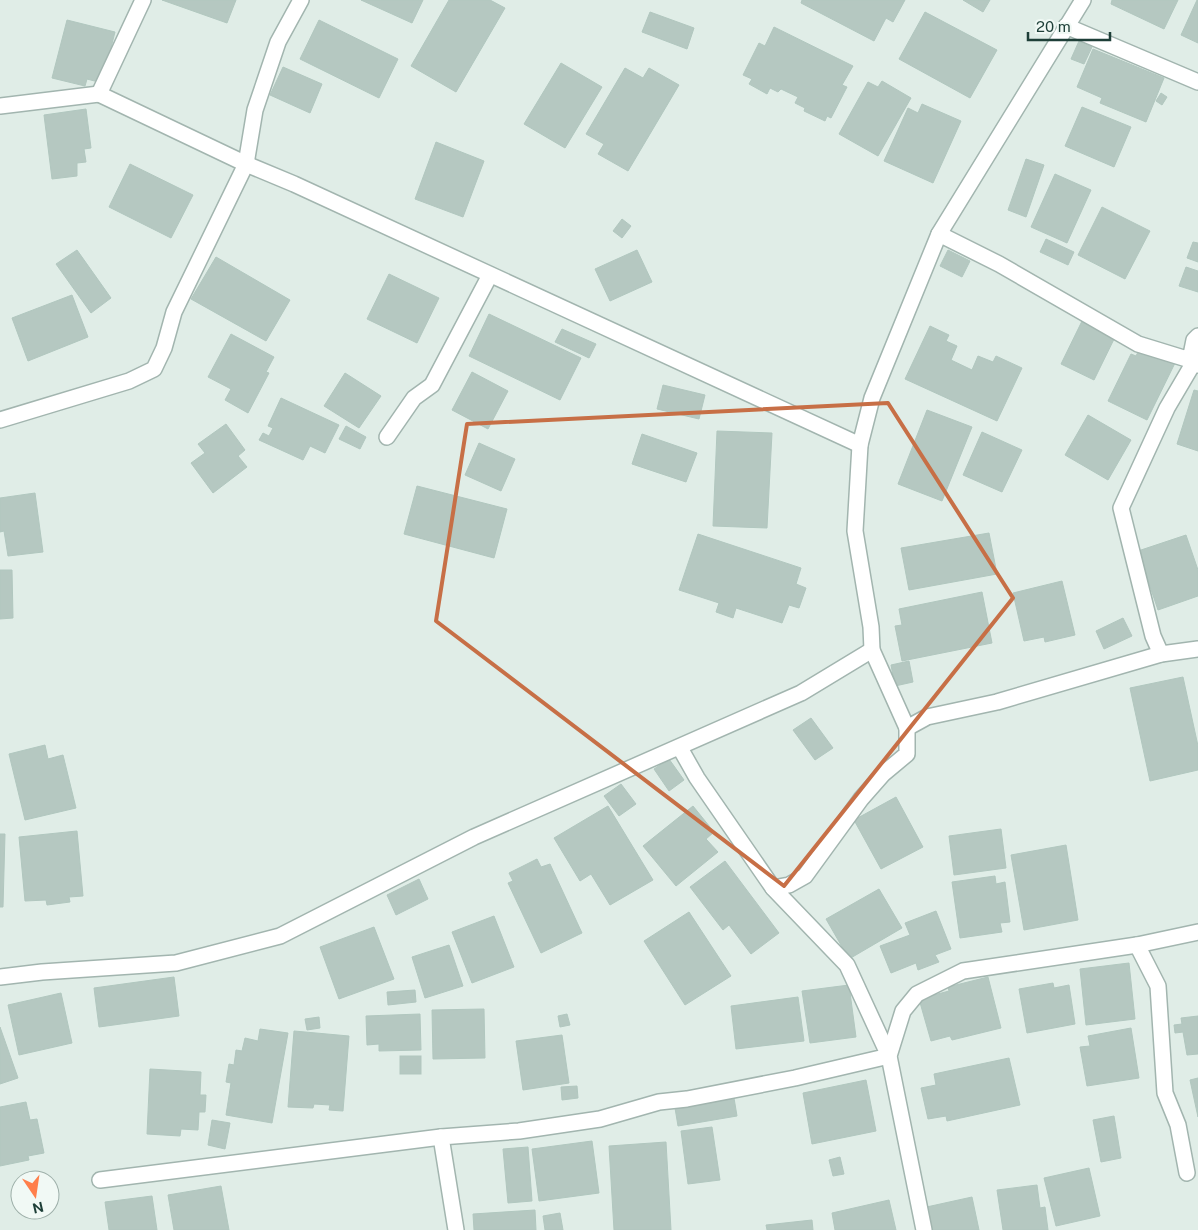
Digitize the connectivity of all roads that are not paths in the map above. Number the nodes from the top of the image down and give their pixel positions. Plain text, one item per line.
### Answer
1 (143, 0) edge
2 (301, 0) edge
3 (1083, 0) edge
4 (1066, 26) junction
5 (1198, 82) edge
6 (98, 94) junction
7 (0, 106) edge
8 (246, 164) junction
9 (939, 234) junction
10 (490, 275) junction
11 (1198, 336) edge
12 (1198, 365) edge
13 (0, 420) edge
14 (387, 438) dead end
15 (860, 445) junction
16 (1198, 649) edge
17 (872, 650) junction
18 (1161, 654) junction
19 (906, 728) junction
20 (680, 748) junction
21 (774, 888) junction
22 (1198, 932) edge
23 (1138, 945) junction
24 (0, 977) edge
25 (889, 1056) junction
26 (442, 1137) junction
27 (1188, 1174) dead end
28 (100, 1180) dead end
29 (456, 1230) edge
30 (924, 1230) edge

1 - 6 street
2 - 8 street
3 - 4 street
4 - 5 street
4 - 9 street
6 - 7 street
6 - 8 street
8 - 10 street
8 - 13 street
9 - 11 street
9 - 15 street
10 - 14 street
10 - 15 street
12 - 18 street
15 - 17 street
16 - 18 street
17 - 19 street
17 - 20 street
18 - 19 street
19 - 21 street
20 - 21 street
20 - 24 street
21 - 25 street
22 - 23 street
23 - 25 street
23 - 27 street
25 - 26 street
25 - 30 street
26 - 28 street
26 - 29 street

